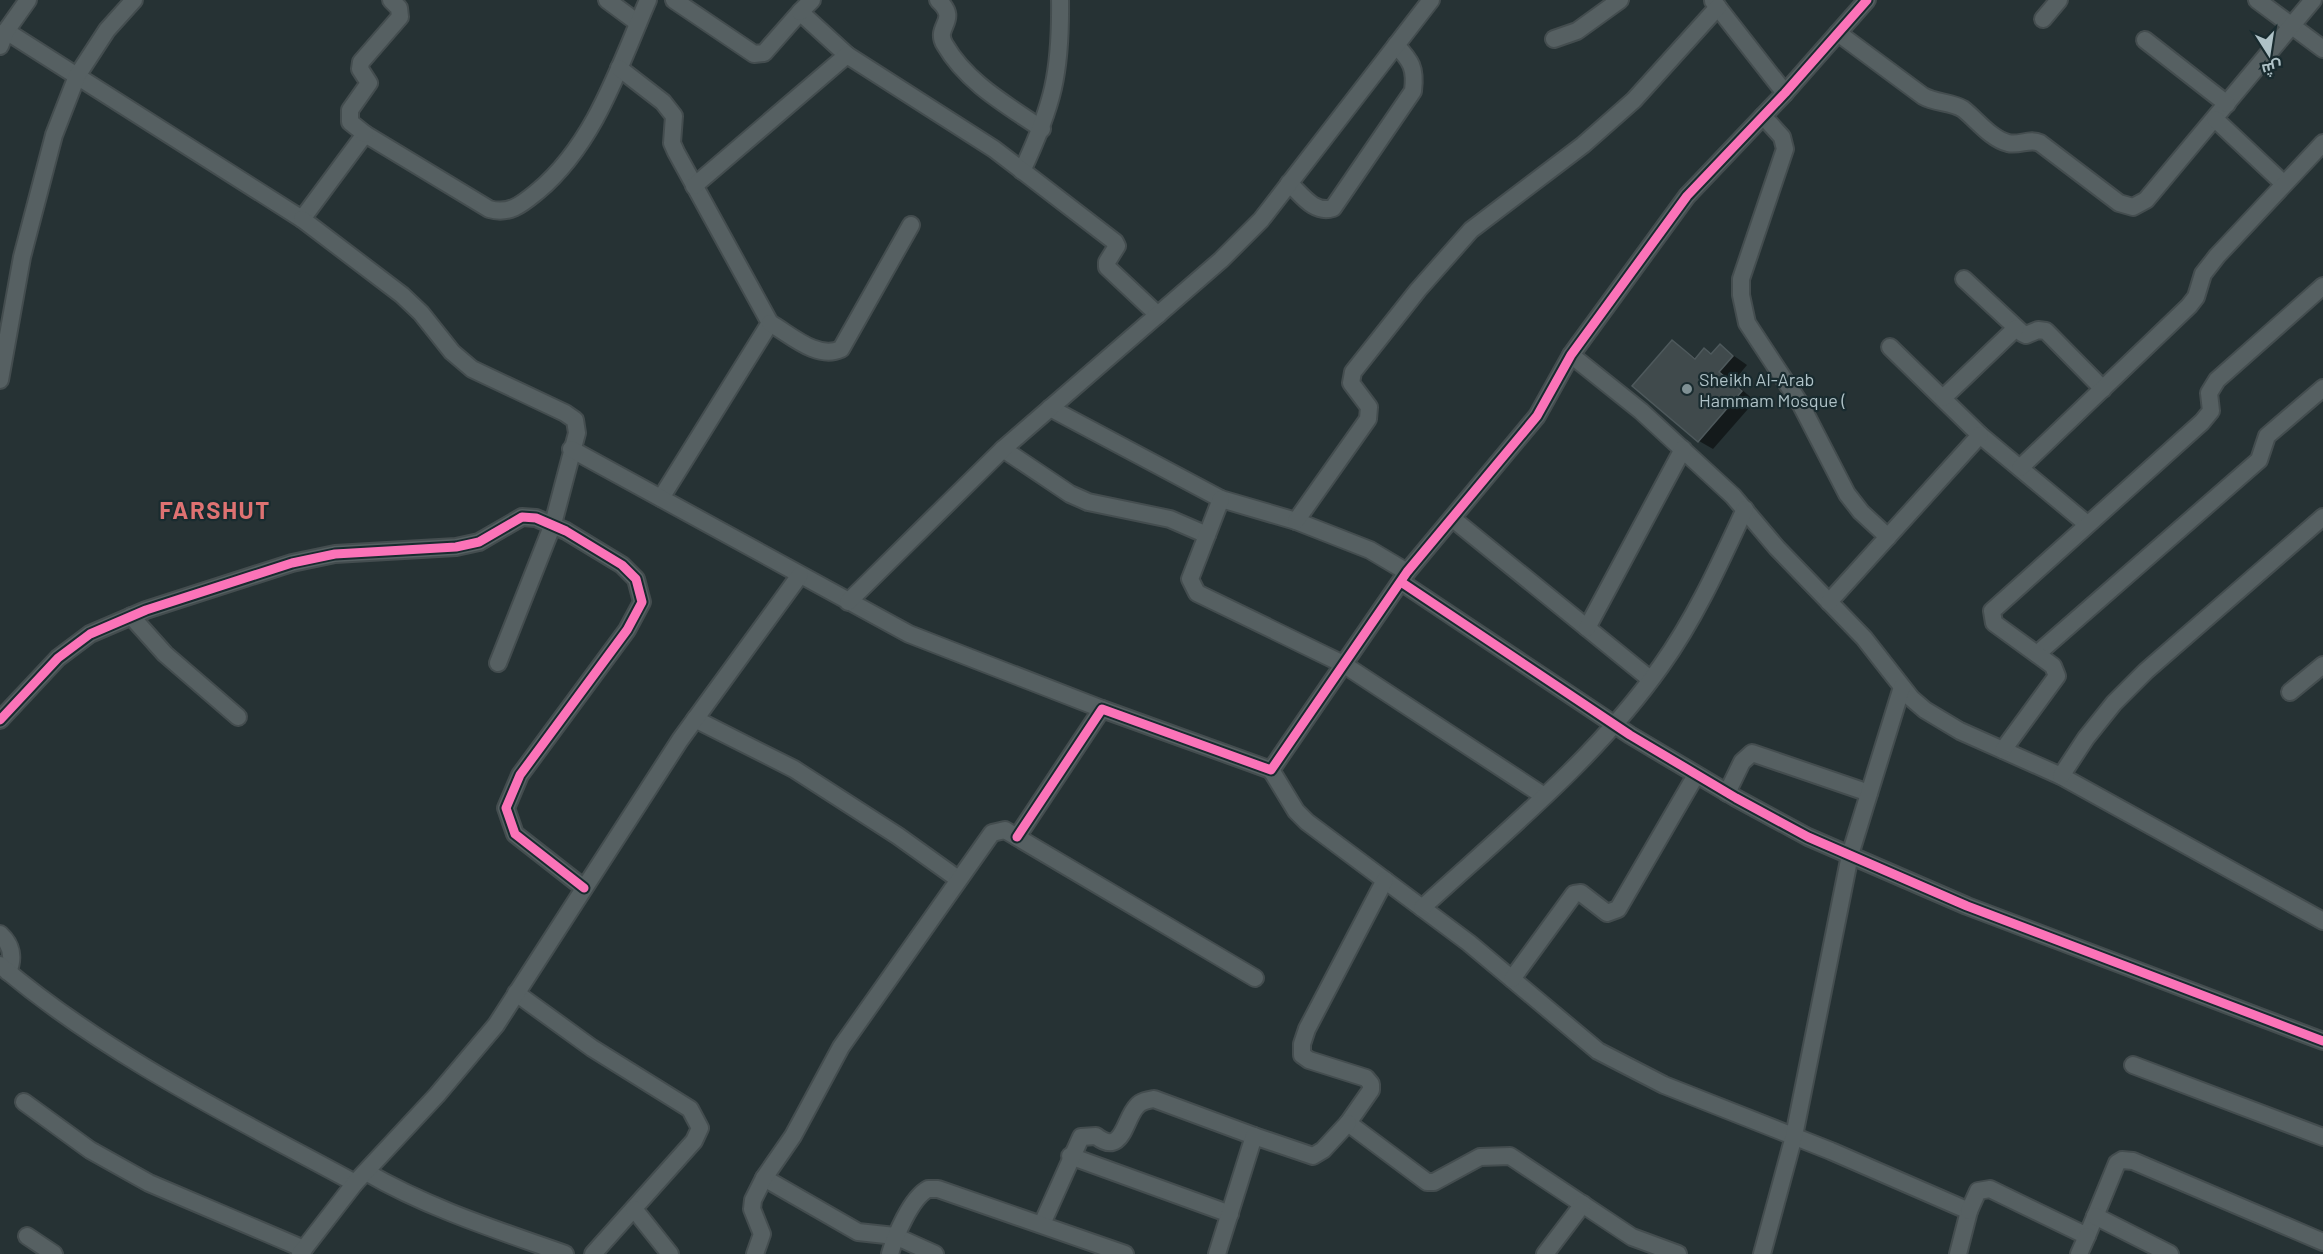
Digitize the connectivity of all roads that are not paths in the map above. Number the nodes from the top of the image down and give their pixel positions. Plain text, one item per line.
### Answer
1 (28, 0) edge
2 (134, 0) edge
3 (391, 0) edge
4 (607, 0) edge
5 (648, 0) edge
6 (674, 0) edge
7 (938, 0) edge
8 (1059, 0) edge
9 (1431, 0) edge
10 (1620, 0) edge
11 (1868, 0) edge
12 (2059, 0) edge
13 (2257, 0) edge
14 (2313, 0) edge
15 (1715, 4) edge
16 (806, 6) edge
17 (2043, 19) dead end
18 (638, 23) junction
19 (2293, 27) junction
20 (1838, 33) junction
21 (3, 39) edge
22 (1554, 39) dead end
23 (2145, 40) dead end
24 (1396, 45) junction
25 (2323, 49) edge
26 (847, 55) junction
27 (619, 68) junction
28 (77, 76) junction
29 (1785, 93) junction
30 (2228, 104) junction
31 (1763, 116) junction
32 (2215, 119) junction
33 (1042, 129) junction
34 (364, 134) junction
35 (2323, 143) edge
36 (1022, 171) junction
37 (1289, 183) junction
38 (2284, 184) junction
39 (694, 186) junction
40 (302, 219) junction
41 (911, 225) dead end
42 (1964, 279) dead end
43 (2323, 286) edge
44 (1158, 315) junction
45 (770, 323) junction
46 (2016, 328) junction
47 (1890, 347) dead end
48 (1571, 355) junction
49 (0, 380) edge
50 (2323, 388) edge
51 (2103, 389) junction
52 (1943, 398) junction
53 (1050, 408) junction
54 (1980, 435) junction
55 (571, 449) junction
56 (1003, 449) junction
57 (1683, 449) junction
58 (2020, 468) junction
59 (661, 498) junction
60 (1221, 499) junction
61 (1745, 509) junction
62 (2323, 517) edge
63 (1453, 519) junction
64 (1296, 521) junction
65 (554, 524) junction
66 (2087, 524) junction
67 (1207, 535) junction
68 (1888, 537) junction
69 (800, 575) junction
70 (1404, 577) junction
71 (848, 602) junction
72 (1829, 602) junction
73 (131, 616) junction
74 (1587, 628) junction
75 (2037, 654) junction
76 (498, 663) dead end
77 (1343, 664) junction
78 (2323, 664) edge
79 (1650, 679) junction
80 (1902, 687) junction
81 (2290, 692) dead end
82 (1102, 709) junction
83 (238, 717) dead end
84 (695, 719) junction
85 (0, 720) edge
86 (1615, 725) junction
87 (2003, 750) junction
88 (1271, 770) junction
89 (1696, 774) junction
90 (2061, 776) junction
91 (1727, 793) junction
92 (1869, 793) junction
93 (1544, 795) junction
94 (1017, 837) junction
95 (1850, 855) junction
96 (958, 879) junction
97 (1385, 880) junction
98 (584, 888) junction
99 (1422, 908) junction
100 (2323, 921) edge
101 (0, 934) edge
102 (4, 969) edge
103 (1255, 978) dead end
104 (1512, 979) junction
105 (516, 993) junction
106 (2323, 1041) edge
107 (2133, 1065) dead end
108 (24, 1102) dead end
109 (1348, 1123) junction
110 (1254, 1136) junction
111 (1794, 1136) junction
112 (2323, 1137) edge
113 (1070, 1156) junction
114 (360, 1177) junction
115 (764, 1178) junction
116 (1583, 1204) junction
117 (634, 1209) junction
118 (1969, 1211) junction
119 (1230, 1214) junction
120 (2095, 1216) junction
121 (1042, 1224) junction
122 (27, 1236) dead end
123 (895, 1236) junction
124 (2087, 1236) junction
125 (2323, 1242) edge
126 (302, 1251) edge
127 (54, 1254) edge
128 (565, 1254) edge
129 (593, 1254) edge
130 (670, 1254) edge
131 (755, 1254) edge
132 (890, 1254) edge
133 (935, 1254) edge
134 (1125, 1254) edge
135 (1217, 1254) edge
136 (1545, 1254) edge
137 (1678, 1254) edge
138 (1762, 1254) edge
139 (1958, 1254) edge
140 (2079, 1254) edge
141 (2170, 1254) edge

1 - 21 street
2 - 28 street
3 - 34 street
4 - 18 street
5 - 18 street
6 - 16 street
7 - 33 street
8 - 33 street
9 - 24 street
10 - 22 street
11 - 20 street
12 - 17 street
13 - 19 street
14 - 19 street
15 - 29 street
15 - 64 street
16 - 26 street
18 - 27 street
19 - 25 street
19 - 30 street
20 - 29 street
20 - 32 street
21 - 28 street
23 - 30 street
24 - 37 street
24 - 37 street
26 - 36 street
26 - 39 street
27 - 34 street
27 - 39 street
28 - 40 street
28 - 49 street
29 - 31 street
30 - 32 street
31 - 48 street
31 - 68 street
32 - 38 street
33 - 36 street
34 - 40 street
35 - 38 street
36 - 44 street
37 - 44 street
38 - 51 street
39 - 45 street
40 - 55 street
41 - 45 street
42 - 46 street
43 - 66 street
44 - 53 street
45 - 59 street
46 - 51 street
46 - 52 street
47 - 52 street
48 - 57 street
48 - 63 street
50 - 75 street
51 - 58 street
52 - 54 street
53 - 56 street
53 - 60 street
54 - 58 street
54 - 68 street
55 - 59 street
55 - 65 street
56 - 67 street
56 - 71 street
57 - 61 street
57 - 74 street
58 - 66 street
59 - 69 street
60 - 64 street
60 - 67 street
61 - 72 street
61 - 79 street
62 - 90 street
63 - 70 street
63 - 74 street
64 - 70 street
65 - 73 street
65 - 76 street
65 - 98 street
66 - 75 street
67 - 77 street
68 - 72 street
69 - 71 street
69 - 84 street
70 - 77 street
70 - 86 street
71 - 82 street
72 - 80 street
73 - 83 street
73 - 85 street
74 - 79 street
75 - 87 street
77 - 88 street
77 - 93 street
78 - 81 street
79 - 86 street
80 - 87 street
80 - 92 street
82 - 88 street
82 - 94 street
84 - 96 street
84 - 98 street
86 - 89 street
86 - 93 street
87 - 90 street
88 - 97 street
89 - 91 street
89 - 104 street
90 - 100 street
91 - 92 street
91 - 95 street
92 - 95 street
93 - 99 street
94 - 96 street
94 - 103 street
95 - 106 street
95 - 111 street
96 - 115 street
97 - 99 street
97 - 109 street
98 - 105 street
99 - 104 street
101 - 102 street
102 - 114 street
104 - 111 street
105 - 114 street
105 - 117 street
107 - 112 street
108 - 126 street
109 - 110 street
109 - 116 street
110 - 113 street
110 - 119 street
111 - 118 street
111 - 138 street
113 - 119 street
113 - 121 street
114 - 126 street
114 - 128 street
115 - 123 street
115 - 131 street
116 - 136 street
116 - 137 street
117 - 129 street
117 - 130 street
118 - 124 street
118 - 139 street
119 - 135 street
120 - 124 street
120 - 125 street
120 - 141 street
121 - 123 street
121 - 134 street
122 - 127 street
123 - 132 street
123 - 133 street
124 - 140 street

